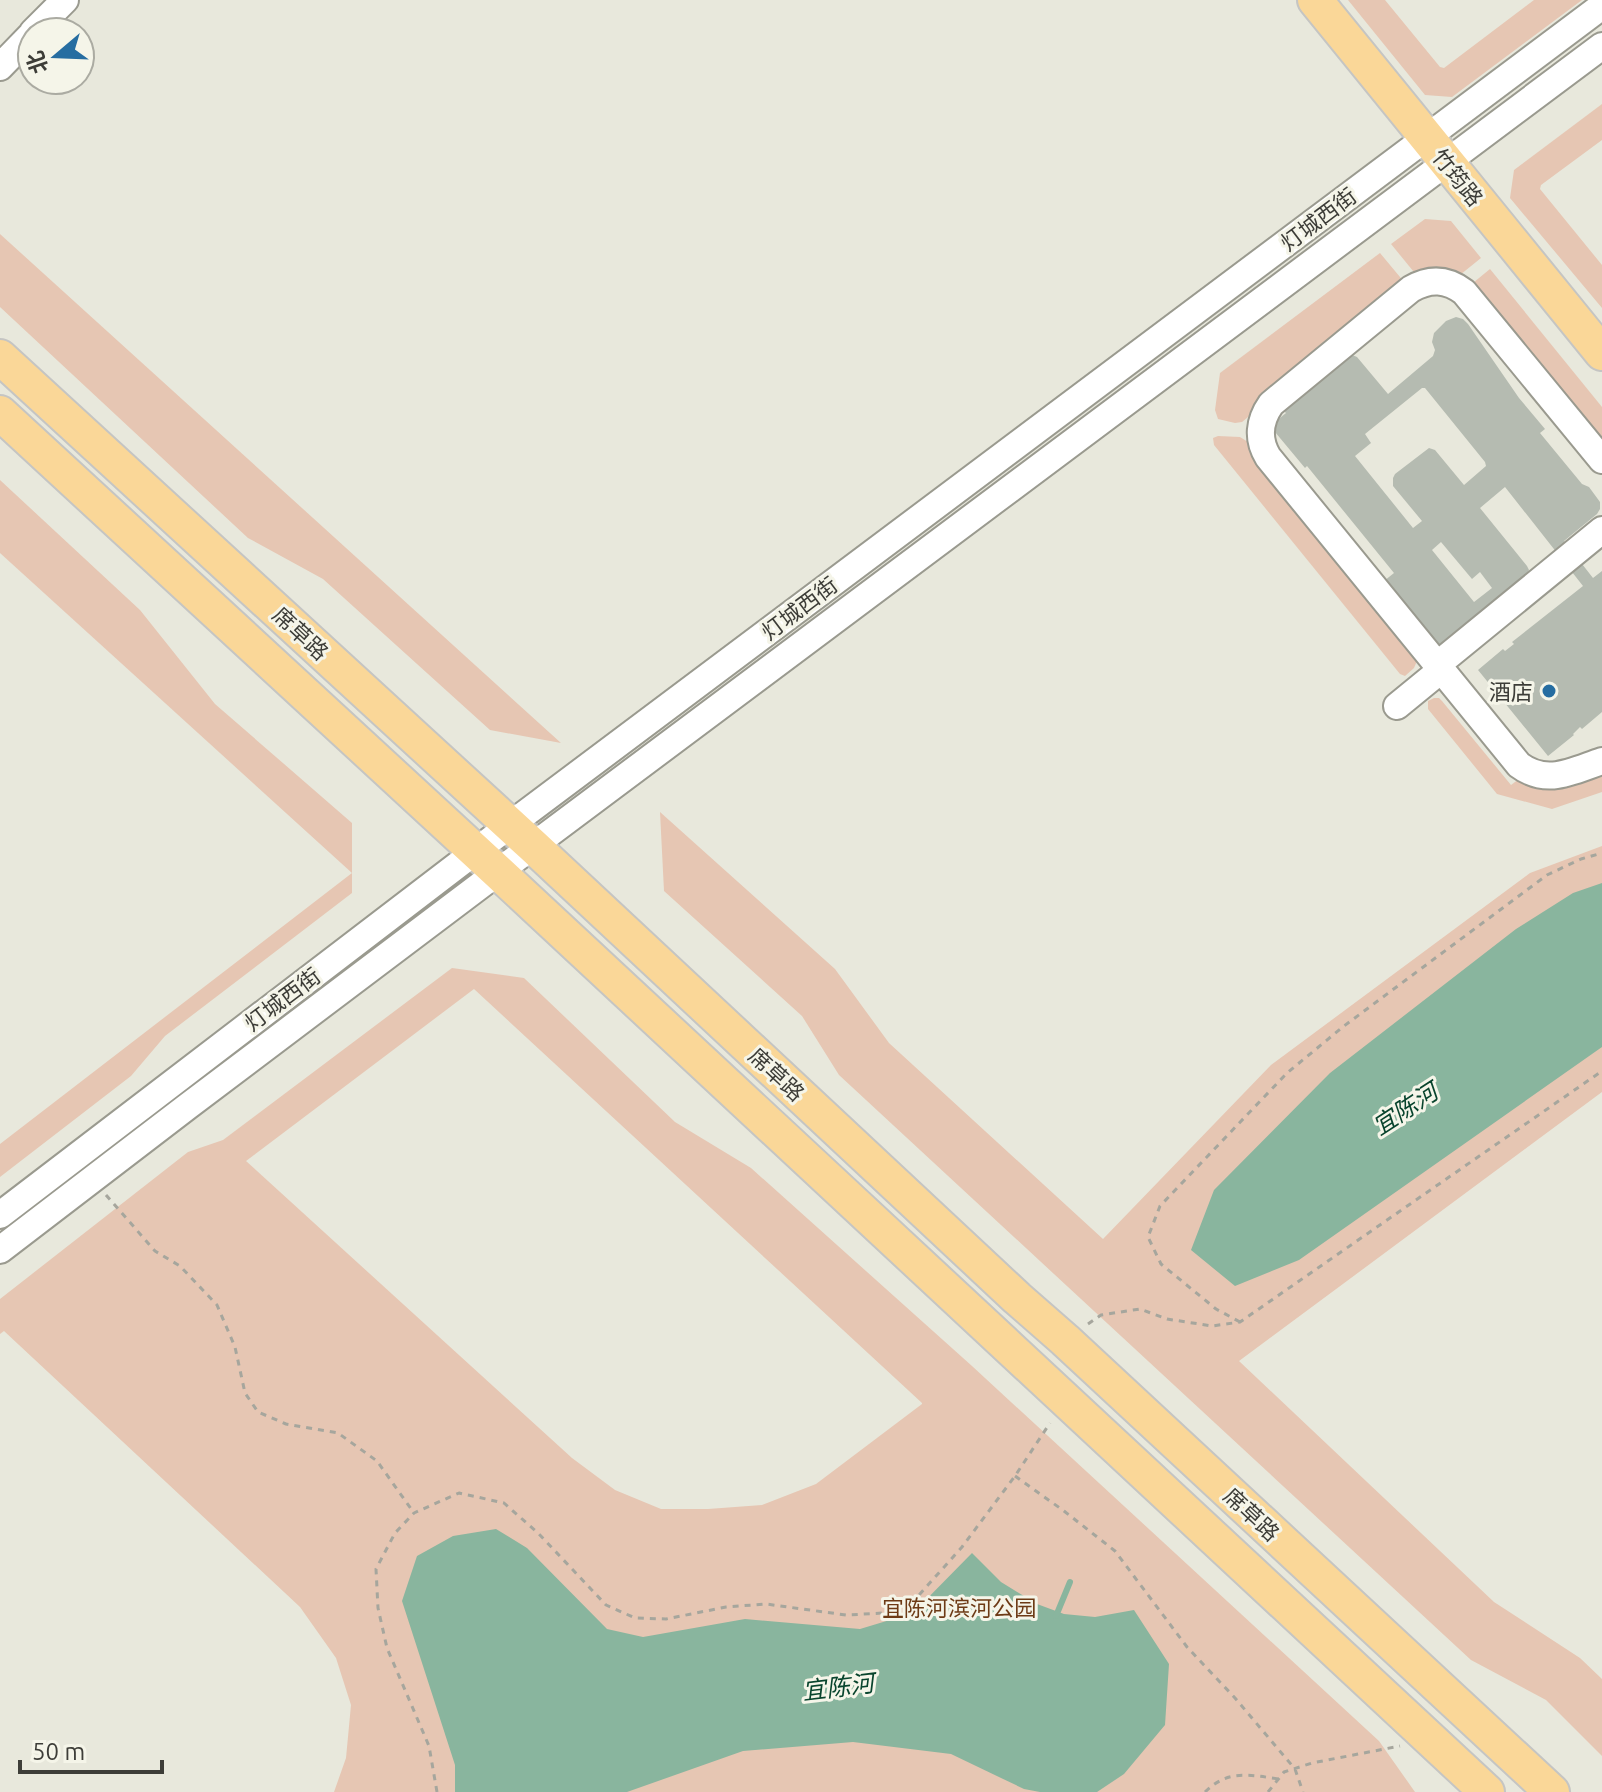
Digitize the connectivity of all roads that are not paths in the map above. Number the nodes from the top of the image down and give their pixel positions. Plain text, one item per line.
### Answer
1 (65, 0) edge
2 (1315, 0) edge
3 (1602, 6) edge
4 (49, 16) edge
5 (1602, 46) edge
6 (16, 51) edge
7 (0, 67) edge
8 (1436, 150) junction
9 (1602, 353) edge
10 (0, 357) edge
11 (0, 413) edge
12 (1602, 460) edge
13 (1602, 530) edge
14 (1439, 668) junction
15 (1397, 706) dead end
16 (1602, 761) edge
17 (522, 835) junction
18 (487, 862) junction
19 (0, 1215) edge
20 (0, 1250) edge
21 (1487, 1792) edge
22 (1552, 1792) edge

1 - 4 street
2 - 8 main road, 竹筠路
3 - 8 street, 灯城西街
5 - 8 street, 灯城西街
6 - 7 street
8 - 9 main road, 竹筠路
8 - 17 street, 灯城西街
10 - 17 main road, 席草路
11 - 18 main road, 席草路
12 - 14 street
13 - 14 street
14 - 15 street
14 - 16 street
17 - 18 street, 灯城西街
17 - 22 main road, 席草路
18 - 19 street, 灯城西街
18 - 20 street, 灯城西街
18 - 21 main road, 席草路

